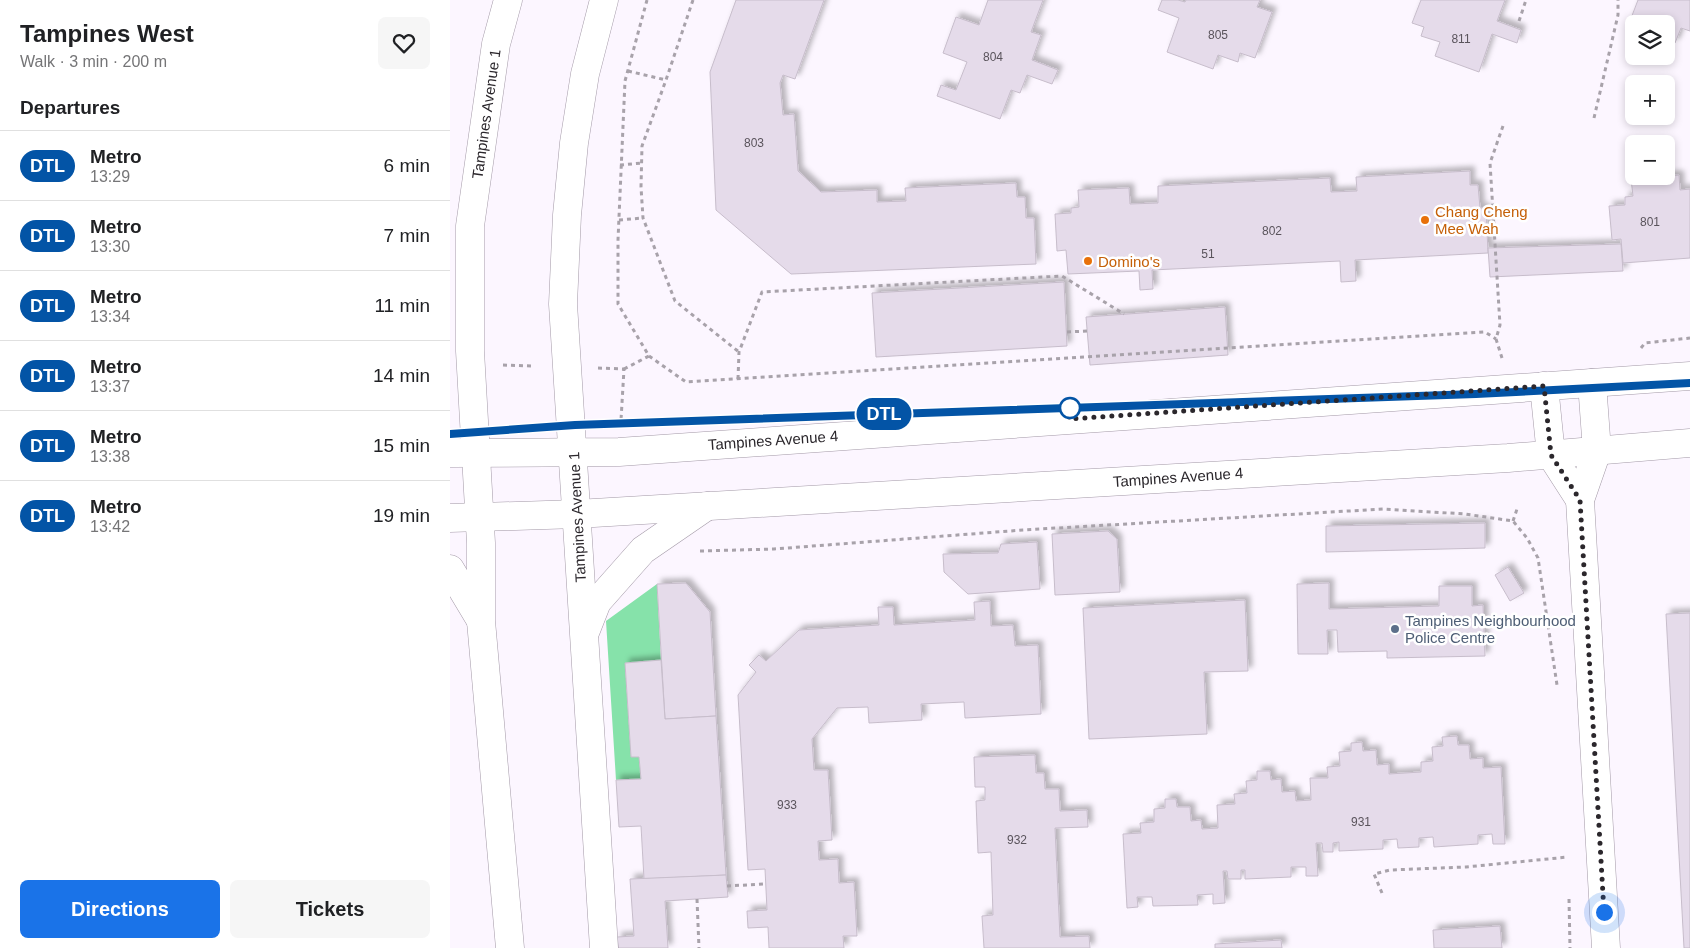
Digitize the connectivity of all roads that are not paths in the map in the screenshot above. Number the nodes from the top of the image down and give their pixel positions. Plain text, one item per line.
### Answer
1 (508, 0) edge
2 (604, 0) edge
3 (1690, 376) edge
4 (1592, 383) junction
5 (1544, 386) junction
6 (1690, 443) edge
7 (1597, 451) junction
8 (573, 452) junction
9 (463, 453) edge
10 (1551, 455) junction
11 (1580, 500) junction
12 (708, 506) junction
13 (577, 514) junction
14 (450, 518) edge
15 (479, 518) junction
16 (450, 570) edge
17 (481, 621) junction
18 (584, 636) junction
19 (510, 948) edge
20 (604, 948) edge
21 (1606, 948) edge

1 - 9 main road, Tampines Avenue 1
2 - 8 main road, Tampines Avenue 1
3 - 4 main road, Tampines Avenue 4
4 - 5 main road, Tampines Avenue 4
4 - 7 main road
5 - 8 main road, Tampines Avenue 4
5 - 10 main road
6 - 7 main road, Tampines Avenue 4
7 - 10 main road, Tampines Avenue 4
7 - 11 main road
8 - 9 main road, Tampines Avenue 4
8 - 13 main road, Tampines Avenue 1
9 - 15 main road, Tampines Avenue 1
10 - 11 main road
10 - 12 main road, Tampines Avenue 4
11 - 21 main road
12 - 13 main road, Tampines Avenue 4
12 - 18 main road
13 - 15 main road, Tampines Avenue 4
13 - 18 main road, Tampines Avenue 1
14 - 15 main road, Tampines Avenue 4
15 - 17 main road, Tampines Avenue 1
16 - 17 main road
17 - 19 main road, Tampines Avenue 1
18 - 20 main road, Tampines Avenue 1

